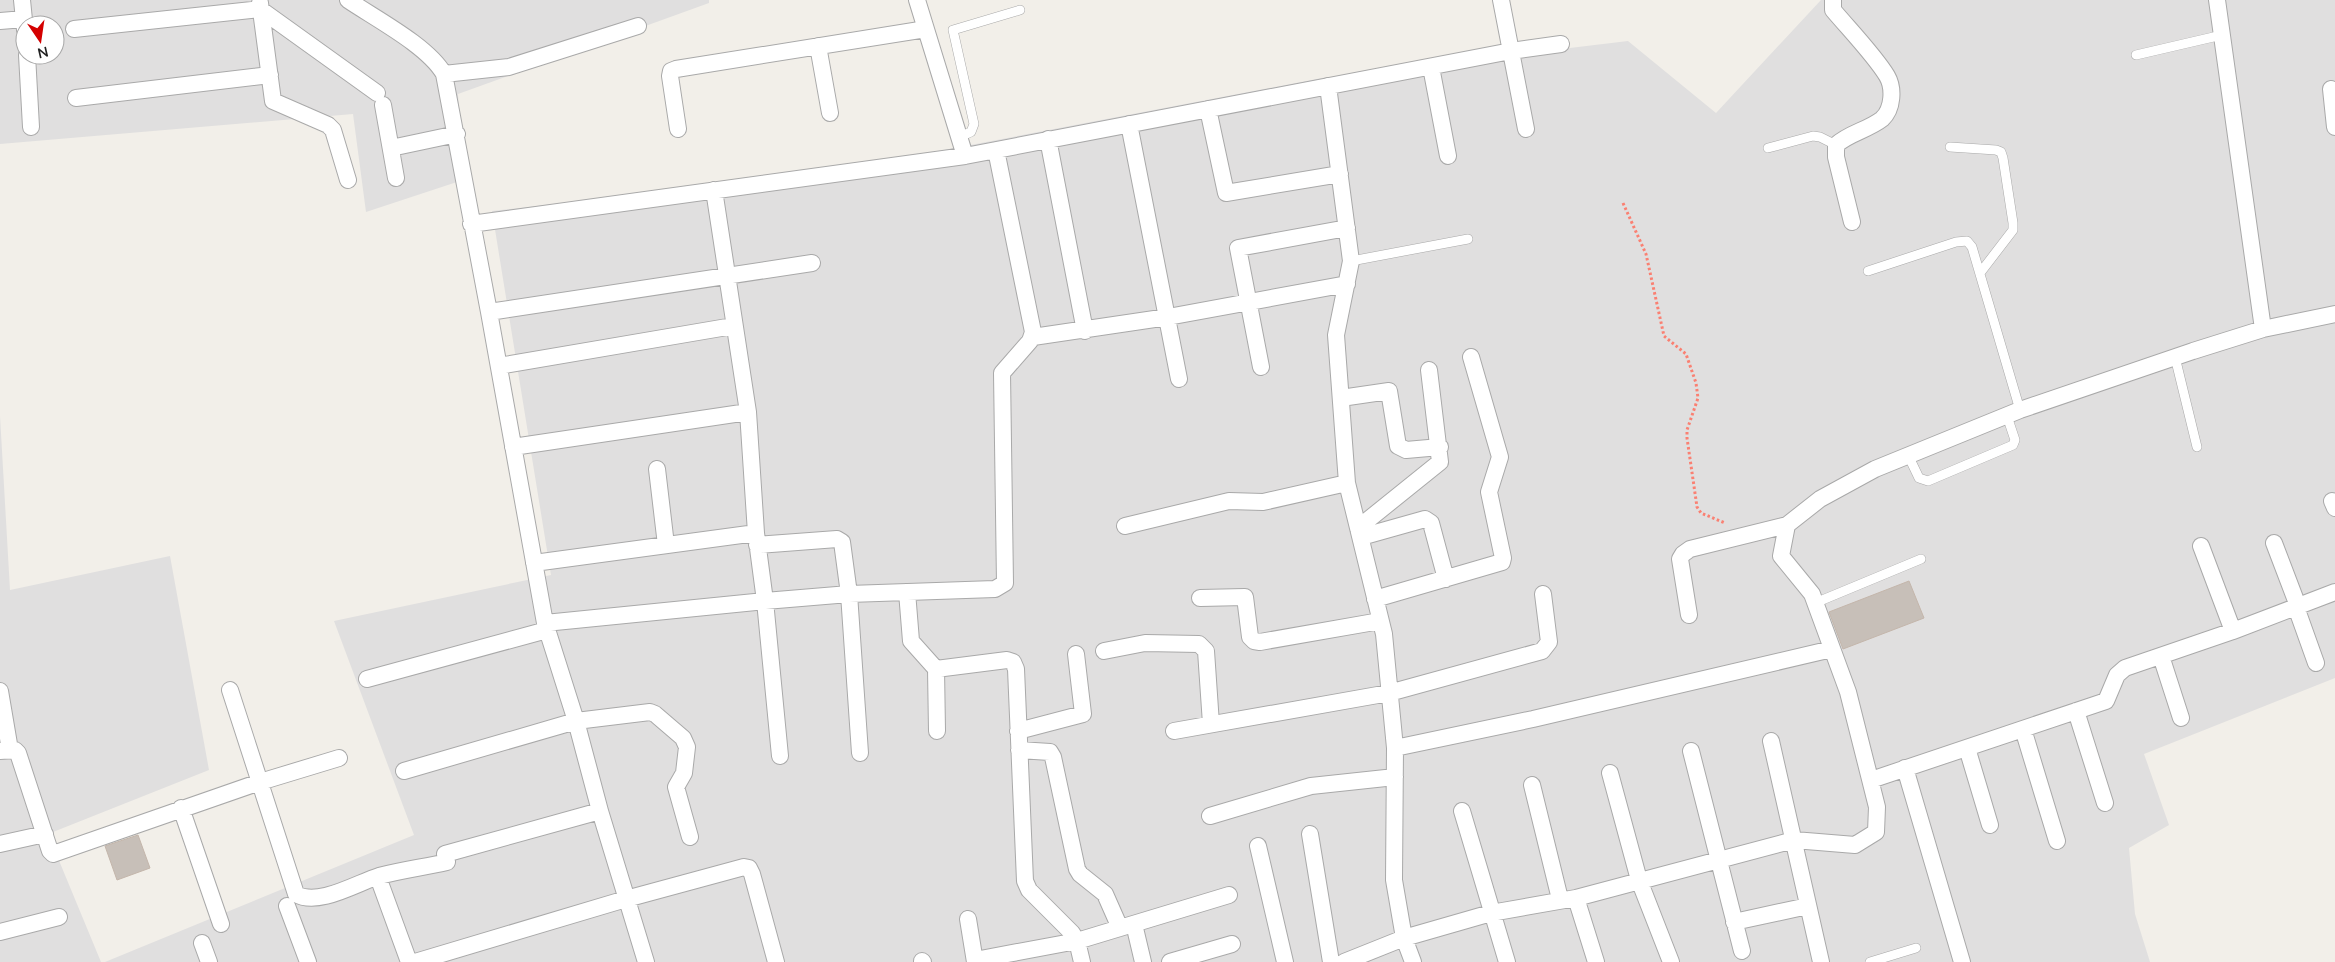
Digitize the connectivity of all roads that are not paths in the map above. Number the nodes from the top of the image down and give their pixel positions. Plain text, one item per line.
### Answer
1 (22, 0) edge
2 (348, 0) edge
3 (917, 0) edge
4 (1501, 0) edge
5 (1833, 0) edge
6 (2217, 0) edge
7 (260, 4) edge
8 (1020, 10) dead end
9 (23, 15) edge
10 (0, 21) edge
11 (15, 23) edge
12 (638, 26) dead end
13 (74, 29) dead end
14 (926, 29) junction
15 (2222, 35) junction
16 (1561, 44) dead end
17 (818, 46) junction
18 (1511, 52) junction
19 (2136, 54) dead end
20 (28, 65) edge
21 (1431, 67) junction
22 (444, 74) junction
23 (270, 75) junction
24 (1328, 86) junction
25 (2331, 89) dead end
26 (76, 98) dead end
27 (1208, 109) junction
28 (830, 113) dead end
29 (1129, 124) junction
30 (31, 127) dead end
31 (2335, 128) edge
32 (678, 129) dead end
33 (1526, 129) dead end
34 (456, 134) junction
35 (959, 137) junction
36 (1048, 139) junction
37 (1836, 146) junction
38 (1950, 147) dead end
39 (391, 148) junction
40 (1768, 148) dead end
41 (996, 150) junction
42 (965, 156) junction
43 (1448, 156) dead end
44 (1340, 174) junction
45 (396, 178) dead end
46 (348, 180) dead end
47 (714, 190) junction
48 (1852, 222) dead end
49 (471, 224) junction
50 (1347, 228) junction
51 (1468, 239) dead end
52 (1351, 261) junction
53 (812, 263) dead end
54 (1868, 271) dead end
55 (1980, 273) junction
56 (726, 274) junction
57 (1347, 284) junction
58 (1249, 302) junction
59 (490, 312) junction
60 (2335, 314) edge
61 (1168, 317) junction
62 (733, 326) junction
63 (2263, 329) junction
64 (1085, 331) junction
65 (1033, 337) junction
66 (1470, 357) dead end
67 (2175, 357) junction
68 (499, 366) junction
69 (1261, 367) dead end
70 (1429, 370) dead end
71 (1179, 380) dead end
72 (1341, 398) junction
73 (748, 412) junction
74 (2013, 413) junction
75 (513, 447) junction
76 (1440, 447) junction
77 (2197, 447) dead end
78 (1908, 455) junction
79 (657, 469) dead end
80 (1347, 483) junction
81 (1787, 525) junction
82 (1125, 526) dead end
83 (1359, 532) junction
84 (756, 539) junction
85 (2274, 543) dead end
86 (666, 545) junction
87 (2201, 546) dead end
88 (1921, 559) dead end
89 (534, 562) junction
90 (1446, 579) junction
91 (907, 592) junction
92 (2335, 592) edge
93 (849, 594) junction
94 (1543, 594) dead end
95 (1200, 598) dead end
96 (1375, 599) junction
97 (765, 600) junction
98 (1815, 602) junction
99 (2297, 607) junction
100 (1689, 615) dead end
101 (1380, 621) junction
102 (546, 627) junction
103 (2233, 632) junction
104 (1832, 649) junction
105 (1104, 651) dead end
106 (1076, 654) dead end
107 (2161, 656) junction
108 (2316, 663) dead end
109 (936, 669) junction
110 (367, 679) dead end
111 (230, 690) dead end
112 (0, 691) edge
113 (1389, 693) junction
114 (2076, 711) junction
115 (2181, 718) dead end
116 (576, 721) junction
117 (1211, 724) junction
118 (2023, 729) junction
119 (937, 731) dead end
120 (1018, 731) junction
121 (1174, 731) dead end
122 (1771, 741) dead end
123 (1395, 748) junction
124 (1967, 748) junction
125 (5, 750) edge
126 (1019, 750) junction
127 (1691, 751) dead end
128 (860, 753) dead end
129 (780, 756) dead end
130 (339, 758) dead end
131 (1905, 768) junction
132 (404, 772) dead end
133 (1610, 773) dead end
134 (1395, 777) junction
135 (1871, 780) junction
136 (260, 782) junction
137 (1532, 785) dead end
138 (2105, 803) dead end
139 (181, 808) junction
140 (600, 811) junction
141 (1462, 811) dead end
142 (1210, 816) dead end
143 (1990, 826) dead end
144 (45, 834) junction
145 (1310, 834) dead end
146 (690, 837) dead end
147 (1794, 840) junction
148 (2056, 841) dead end
149 (0, 844) edge
150 (1258, 846) dead end
151 (1717, 860) junction
152 (378, 877) junction
153 (1639, 880) junction
154 (1229, 895) dead end
155 (626, 898) junction
156 (1568, 898) junction
157 (286, 906) dead end
158 (1808, 906) junction
159 (1491, 913) junction
160 (59, 917) dead end
161 (968, 920) dead end
162 (1734, 922) junction
163 (221, 924) dead end
164 (1127, 926) junction
165 (0, 932) edge
166 (1404, 938) junction
167 (1076, 941) junction
168 (202, 943) dead end
169 (1232, 944) dead end
170 (1916, 948) dead end
171 (1742, 950) dead end
172 (975, 961) edge
173 (209, 962) edge
174 (308, 962) edge
175 (409, 962) edge
176 (415, 962) edge
177 (646, 962) edge
178 (776, 962) edge
179 (1082, 962) edge
180 (1143, 962) edge
181 (1170, 962) edge
182 (1285, 962) edge
183 (1331, 962) edge
184 (1344, 962) edge
185 (1413, 962) edge
186 (1507, 962) edge
187 (1596, 962) edge
188 (1670, 962) edge
189 (1821, 962) edge
190 (1870, 962) edge
191 (1962, 962) edge

1 - 9 street
2 - 22 street
3 - 14 street
4 - 18 street
5 - 37 street
6 - 15 street
7 - 13 street
7 - 23 street
7 - 39 street
8 - 35 lane
10 - 11 street
12 - 22 street
14 - 17 street
14 - 35 street
15 - 19 lane
15 - 63 street
16 - 18 street
17 - 28 street
17 - 32 street
18 - 21 street
18 - 33 street
20 - 30 street
21 - 24 street
21 - 43 street
22 - 34 street
23 - 26 street
23 - 46 street
24 - 27 street
24 - 44 street
25 - 31 street
27 - 29 street
27 - 44 street
29 - 36 street
29 - 61 street
34 - 39 street
34 - 49 street
35 - 42 street
36 - 41 street
36 - 64 street
37 - 40 lane
37 - 48 street
38 - 55 lane
39 - 45 street
41 - 42 street
41 - 65 street
42 - 47 street
44 - 50 street
47 - 49 street
47 - 56 street
49 - 59 street
50 - 52 street
50 - 58 street
51 - 52 lane
52 - 57 street
53 - 56 street
54 - 55 lane
55 - 74 lane
56 - 59 street
56 - 62 street
57 - 58 street
57 - 72 street
58 - 61 street
58 - 69 street
59 - 68 street
60 - 63 street
61 - 64 street
61 - 71 street
62 - 68 street
62 - 73 street
63 - 67 street
64 - 65 street
65 - 91 street
66 - 90 street
67 - 74 street
67 - 77 lane
68 - 75 street
70 - 76 street
72 - 76 street
72 - 80 street
73 - 75 street
73 - 84 street
74 - 78 street
74 - 78 lane
75 - 89 street
76 - 83 street
78 - 81 street
79 - 86 street
80 - 82 street
80 - 83 street
81 - 98 street
81 - 100 street
83 - 90 street
83 - 96 street
84 - 86 street
84 - 93 street
84 - 97 street
85 - 99 street
86 - 89 street
87 - 103 street
88 - 98 lane
89 - 102 street
90 - 96 street
91 - 93 street
91 - 109 street
92 - 99 street
93 - 97 street
93 - 128 street
94 - 113 street
95 - 101 street
96 - 101 street
97 - 102 street
97 - 129 street
98 - 104 street
99 - 103 street
99 - 108 street
101 - 113 street
102 - 110 street
102 - 116 street
103 - 107 street
104 - 123 street
104 - 135 street
105 - 117 street
106 - 120 street
107 - 114 street
107 - 115 street
109 - 119 street
109 - 120 street
111 - 136 street
112 - 125 street
113 - 117 street
113 - 123 street
114 - 118 street
114 - 138 street
116 - 132 street
116 - 140 street
116 - 146 street
117 - 121 street
118 - 124 street
118 - 148 street
120 - 126 street
122 - 147 street
123 - 134 street
124 - 131 street
124 - 143 street
125 - 144 street
126 - 164 street
126 - 167 street
127 - 151 street
130 - 136 street
131 - 135 street
131 - 191 street
133 - 153 street
134 - 142 street
134 - 166 street
135 - 147 street
136 - 139 street
136 - 152 street
137 - 156 street
139 - 144 street
139 - 163 street
140 - 152 street
140 - 155 street
141 - 159 street
144 - 149 street
145 - 183 street
147 - 151 street
147 - 158 street
150 - 182 street
151 - 153 street
151 - 162 street
152 - 175 street
153 - 156 street
153 - 188 street
154 - 164 street
155 - 176 street
155 - 177 street
155 - 178 street
156 - 159 street
156 - 187 street
157 - 174 street
158 - 162 street
158 - 189 street
159 - 166 street
159 - 186 street
160 - 165 street
161 - 172 street
162 - 171 street
164 - 167 street
164 - 180 street
166 - 184 street
166 - 185 street
167 - 172 street
167 - 179 street
168 - 173 street
169 - 181 street
170 - 190 lane

